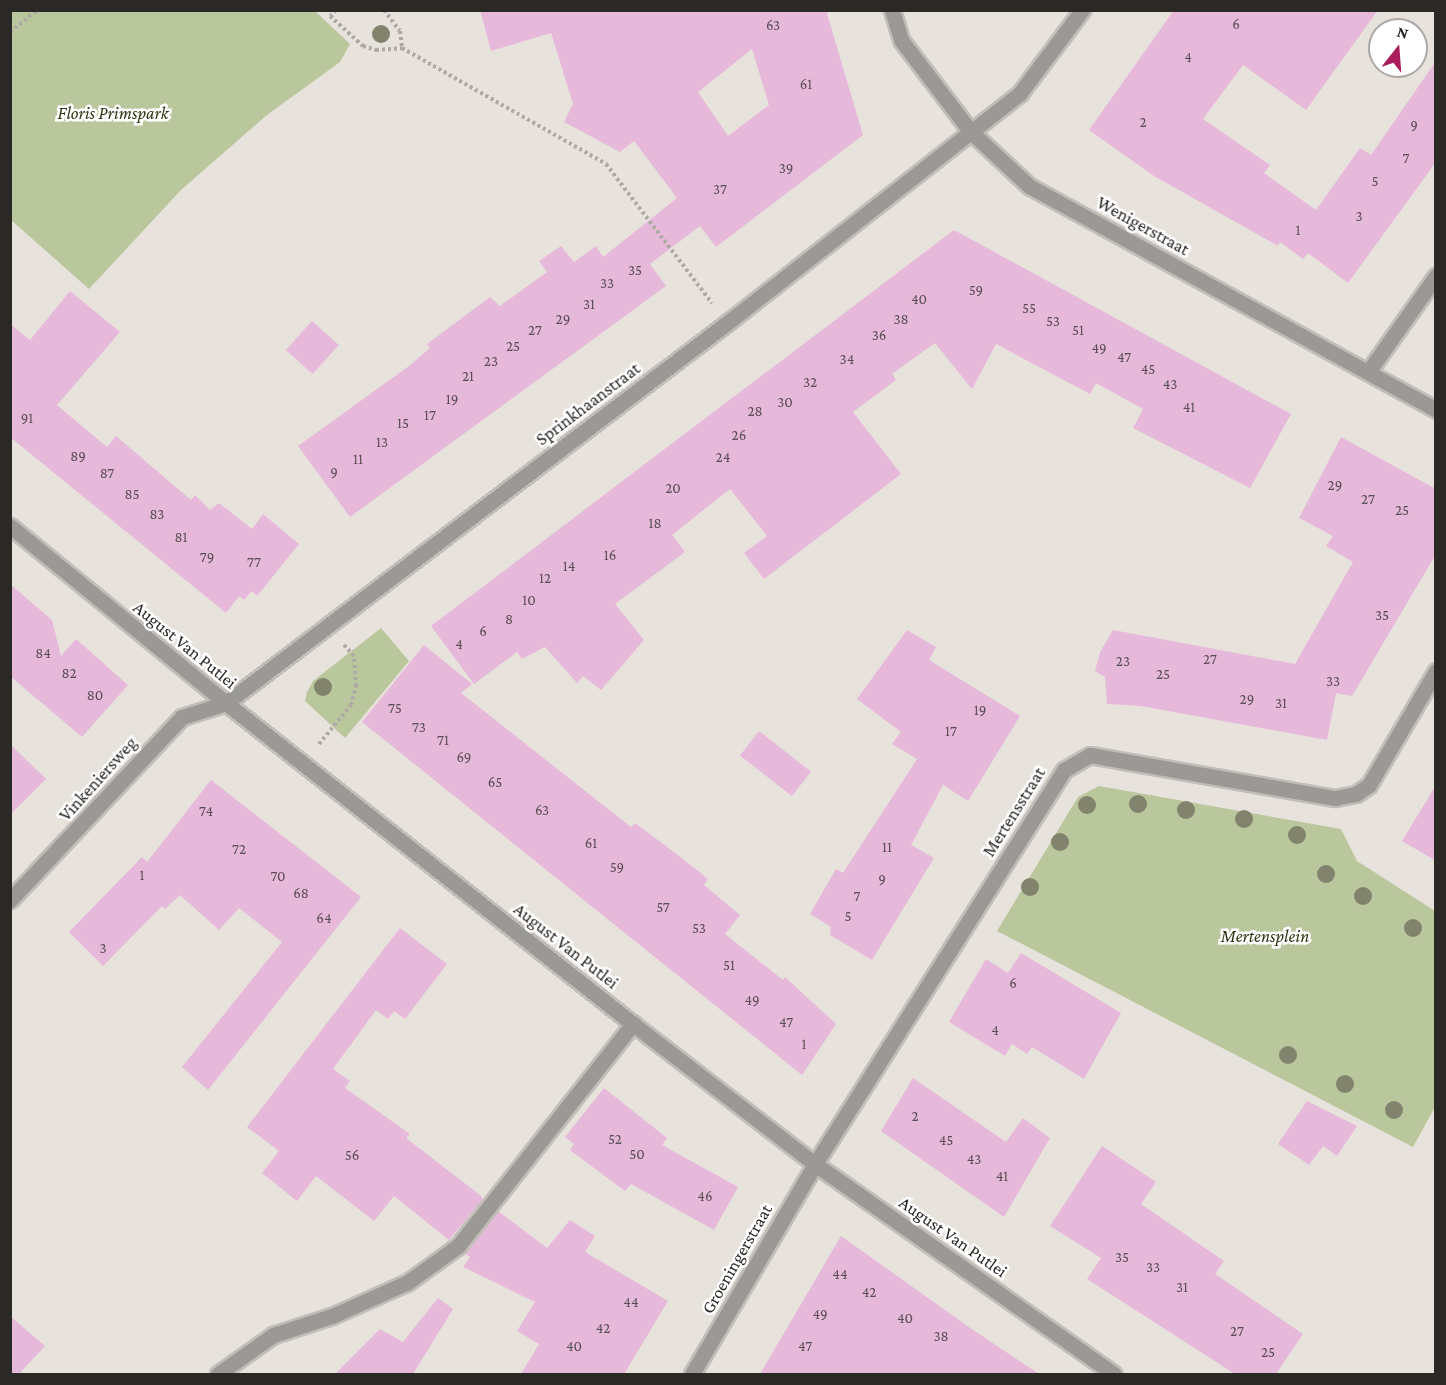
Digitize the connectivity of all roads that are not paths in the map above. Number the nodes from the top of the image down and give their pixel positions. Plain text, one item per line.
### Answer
1 (892, 10) edge
2 (1082, 10) edge
3 (970, 131) junction
4 (1436, 276) edge
5 (1368, 372) junction
6 (1436, 410) edge
7 (10, 526) edge
8 (1436, 671) edge
9 (226, 703) junction
10 (10, 900) edge
11 (633, 1024) junction
12 (815, 1164) junction
13 (218, 1374) edge
14 (692, 1374) edge
15 (1114, 1374) edge

1 - 3 street, Wenigerstraat
2 - 3 street, Sprinkhaanstraat
3 - 5 street, Wenigerstraat
3 - 9 street, Sprinkhaanstraat
4 - 5 street
5 - 6 street, Wenigerstraat
7 - 9 street, August Van Putlei
8 - 12 street, Mertensstraat
9 - 10 street, Vinkeniersweg
9 - 11 street, August Van Putlei
11 - 12 street, August Van Putlei
11 - 13 street
12 - 14 street, Groeningerstraat
12 - 15 street, August Van Putlei

